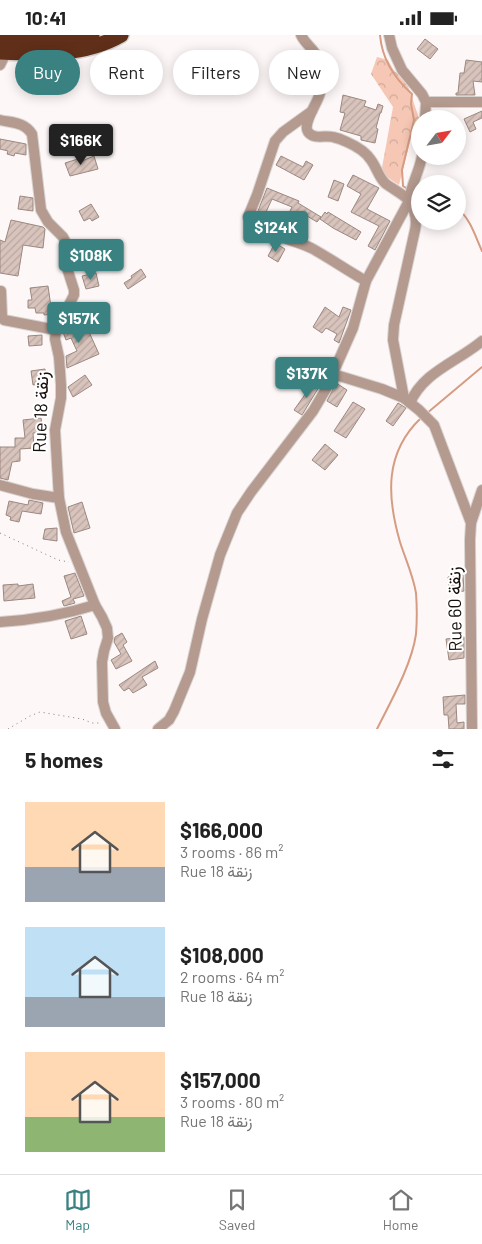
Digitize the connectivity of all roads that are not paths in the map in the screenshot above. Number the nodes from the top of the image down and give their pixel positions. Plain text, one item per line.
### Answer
1 (92, 35) edge
2 (121, 35) edge
3 (302, 35) edge
4 (389, 35) edge
5 (2, 48) edge
6 (426, 102) junction
7 (482, 102) edge
8 (313, 110) junction
9 (426, 110) edge
10 (0, 120) edge
11 (419, 165) edge
12 (410, 195) junction
13 (366, 281) junction
14 (1, 291) edge
15 (56, 330) junction
16 (482, 341) edge
17 (333, 374) junction
18 (407, 401) junction
19 (0, 485) edge
20 (482, 490) edge
21 (59, 497) junction
22 (471, 523) junction
23 (95, 605) junction
24 (0, 622) edge
25 (113, 726) edge
26 (158, 729) edge
27 (472, 729) edge

1 - 5 highway
2 - 5 highway
3 - 8 street
4 - 6 street
6 - 7 street
6 - 9 street
8 - 12 street
8 - 13 street
10 - 15 street
11 - 12 street
12 - 13 street
12 - 18 street
13 - 17 street
14 - 15 street
15 - 21 street, Rue 18 زنقة
16 - 18 street
17 - 18 street
17 - 26 street
18 - 22 street
19 - 21 street
20 - 22 street, Rue 60 زنقة
21 - 23 street, Rue 18 زنقة
22 - 27 street, Rue 60 زنقة
23 - 24 street
23 - 25 street, Rue 18 زنقة

